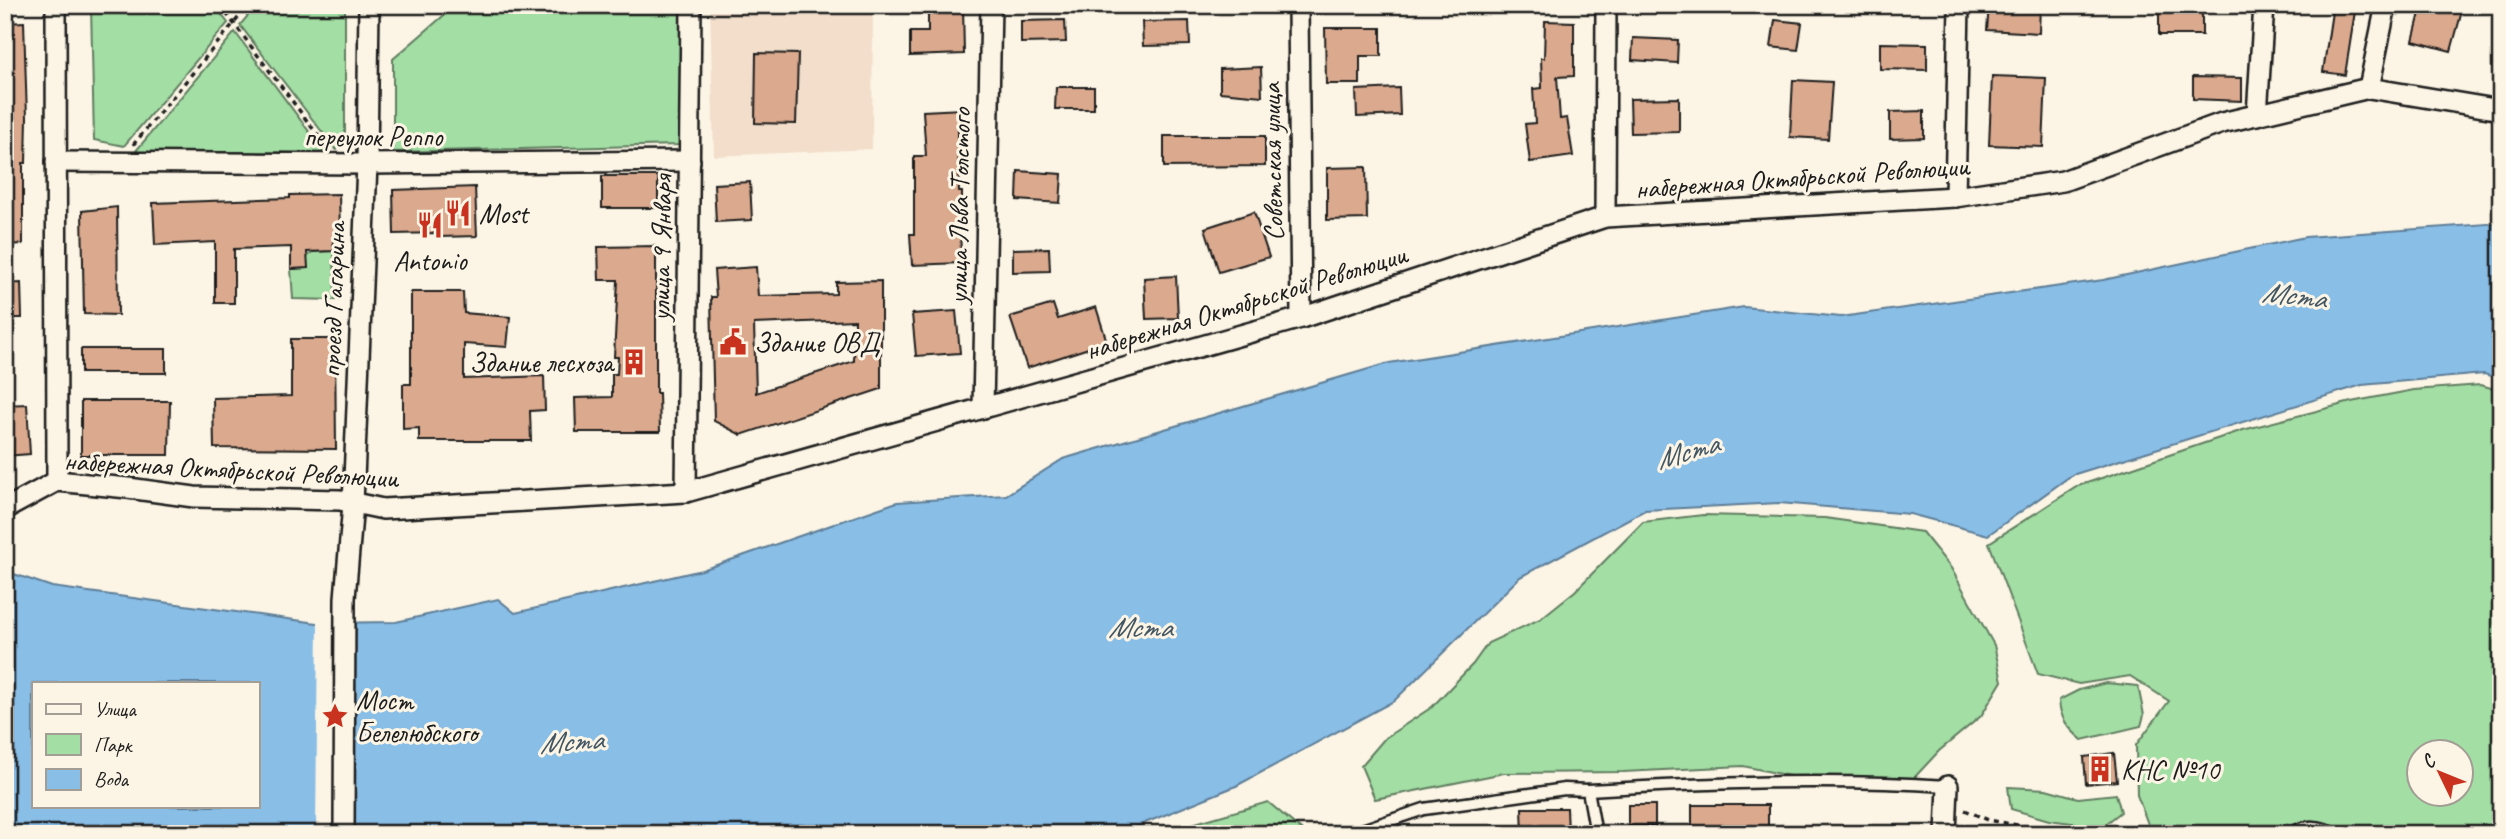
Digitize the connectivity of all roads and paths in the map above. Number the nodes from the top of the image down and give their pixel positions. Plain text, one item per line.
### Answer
1 (56, 5) edge
2 (220, 5) edge
3 (249, 5) edge
4 (369, 5) edge
5 (691, 5) edge
6 (991, 5) edge
7 (1298, 5) edge
8 (1606, 5) edge
9 (1959, 5) edge
10 (2264, 5) edge
11 (2386, 5) edge
12 (234, 23) junction
13 (2369, 88) junction
14 (2501, 110) edge
15 (2257, 116) junction
16 (690, 161) junction
17 (57, 162) junction
18 (118, 163) junction
19 (340, 164) junction
20 (367, 164) junction
21 (1955, 197) junction
22 (1605, 217) junction
23 (1301, 318) junction
24 (984, 408) junction
25 (57, 481) junction
26 (686, 492) junction
27 (353, 504) junction
28 (5, 505) edge
29 (1588, 790) junction
30 (1948, 794) junction
31 (2501, 817) edge
32 (344, 834) edge
33 (1350, 834) edge
34 (1596, 834) edge
35 (1946, 834) edge
36 (2068, 834) edge
37 (2291, 834) edge
38 (2336, 834) edge
39 (2474, 834) edge

1 - 17 street
2 - 12 path
3 - 12 path
4 - 20 street, проезд Гагарина
5 - 16 street, улица 9 Января
6 - 24 street, улица Льва Толстого
7 - 23 street, Советская улица
8 - 22 street
9 - 21 street
10 - 15 street
11 - 13 street
12 - 18 path
12 - 19 path
13 - 14 street, набережная Октябрьской Революции
13 - 15 street, набережная Октябрьской Революции
15 - 21 street, набережная Октябрьской Революции
16 - 20 street, переулок Реппо
16 - 26 street, улица 9 Января
17 - 18 street, переулок Реппо
17 - 25 street
18 - 19 street, переулок Реппо
19 - 20 street, переулок Реппо
20 - 27 street, проезд Гагарина
21 - 22 street, набережная Октябрьской Революции
22 - 23 street, набережная Октябрьской Революции
23 - 24 street, набережная Октябрьской Революции
24 - 26 street, набережная Октябрьской Революции
25 - 27 street, набережная Октябрьской Революции
25 - 28 street, набережная Октябрьской Революции
26 - 27 street, набережная Октябрьской Революции
27 - 32 street, проезд Гагарина
29 - 30 lane
29 - 33 lane
29 - 34 lane
30 - 35 street
30 - 36 path
31 - 39 path
37 - 38 lane

